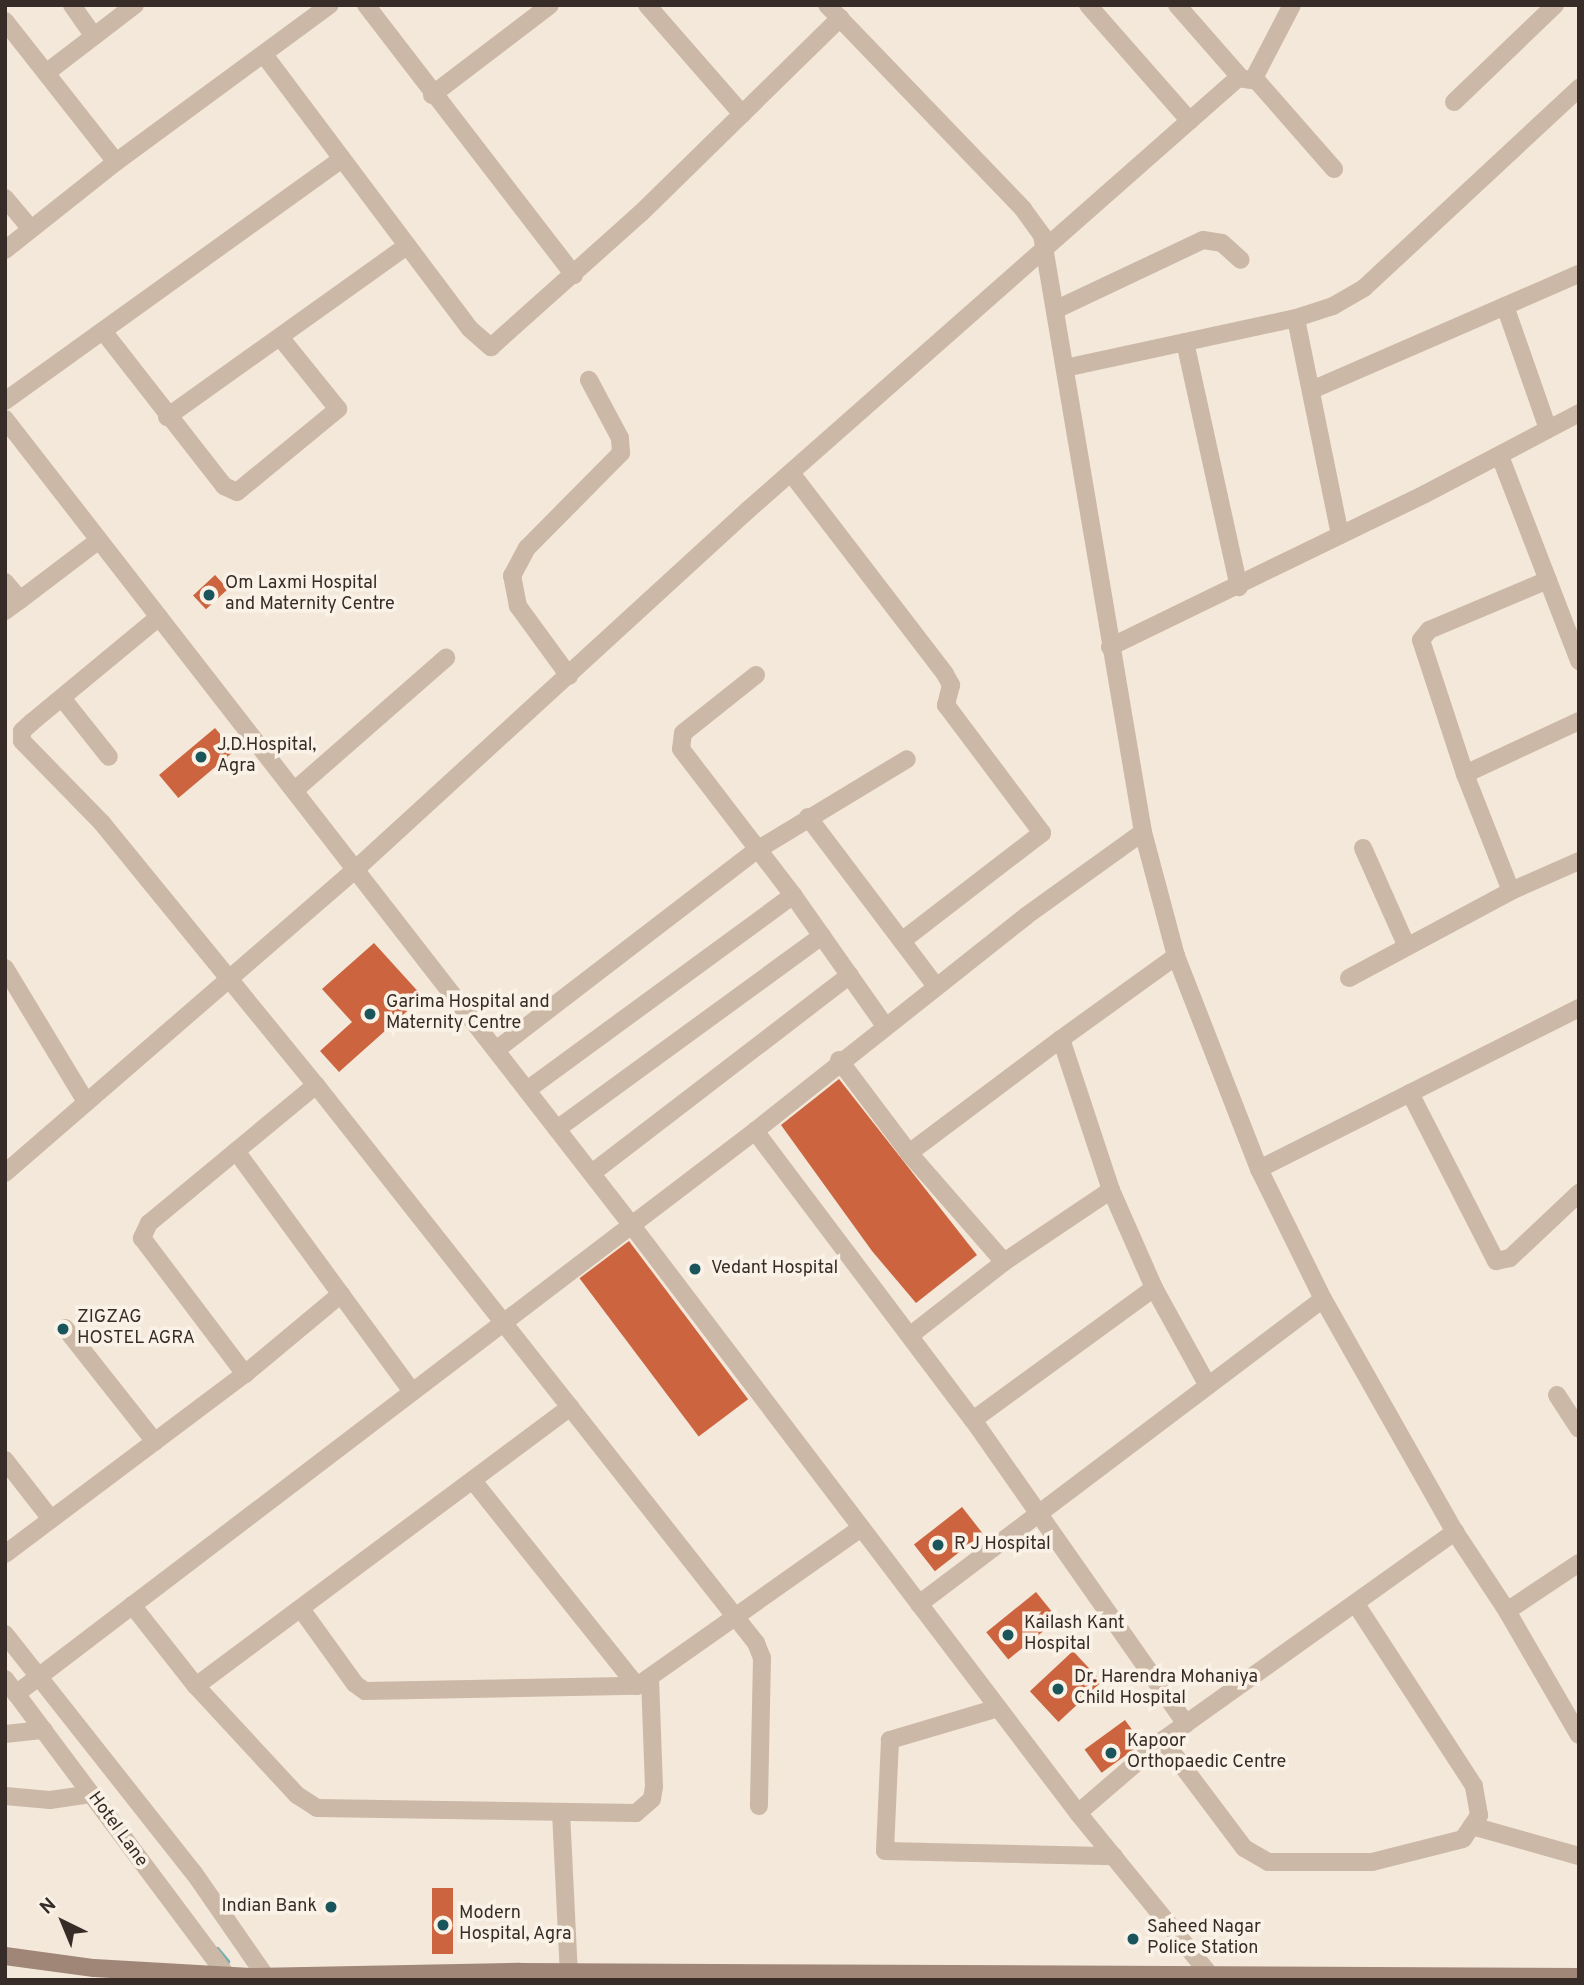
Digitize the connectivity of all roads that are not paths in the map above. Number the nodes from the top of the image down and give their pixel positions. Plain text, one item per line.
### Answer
1 (72, 5) edge
2 (135, 5) edge
3 (330, 5) edge
4 (366, 5) edge
5 (550, 5) edge
6 (647, 5) edge
7 (1088, 5) edge
8 (1177, 5) edge
9 (1292, 5) edge
10 (1555, 5) edge
11 (834, 12) edge
12 (5, 22) edge
13 (93, 35) junction
14 (265, 56) junction
15 (46, 73) junction
16 (1248, 78) junction
17 (1579, 88) edge
18 (432, 95) junction
19 (1454, 102) dead end
20 (742, 114) junction
21 (1190, 121) junction
22 (342, 159) junction
23 (116, 162) junction
24 (1334, 169) dead end
25 (5, 198) edge
26 (31, 229) junction
27 (407, 246) junction
28 (1045, 247) junction
29 (5, 250) edge
30 (1241, 260) dead end
31 (1579, 274) edge
32 (574, 275) junction
33 (1506, 306) junction
34 (1057, 309) junction
35 (1296, 318) junction
36 (103, 331) junction
37 (280, 337) junction
38 (1185, 342) junction
39 (1065, 368) junction
40 (589, 380) dead end
41 (1314, 389) junction
42 (5, 401) edge
43 (1579, 413) edge
44 (167, 417) junction
45 (5, 419) edge
46 (1548, 429) junction
47 (1500, 456) junction
48 (791, 473) junction
49 (1340, 535) junction
50 (99, 540) junction
51 (1549, 580) junction
52 (5, 582) edge
53 (1239, 587) junction
54 (20, 600) junction
55 (5, 611) edge
56 (159, 617) junction
57 (1110, 647) junction
58 (446, 658) dead end
59 (1579, 661) edge
60 (756, 675) dead end
61 (569, 677) junction
62 (62, 698) junction
63 (1579, 721) edge
64 (109, 757) dead end
65 (907, 759) dead end
66 (1465, 774) junction
67 (295, 790) junction
68 (808, 817) junction
69 (1143, 832) junction
70 (1363, 848) dead end
71 (757, 850) junction
72 (1579, 861) edge
73 (357, 868) junction
74 (1511, 891) junction
75 (793, 895) junction
76 (822, 936) junction
77 (902, 941) junction
78 (1407, 947) junction
79 (1176, 957) junction
80 (5, 968) edge
81 (850, 975) junction
82 (1349, 978) dead end
83 (226, 979) junction
84 (936, 986) junction
85 (1579, 1008) edge
86 (885, 1026) junction
87 (1062, 1039) junction
88 (496, 1050) junction
89 (839, 1060) junction
90 (316, 1085) junction
91 (527, 1090) junction
92 (1410, 1093) junction
93 (86, 1102) junction
94 (557, 1129) junction
95 (755, 1131) junction
96 (236, 1151) junction
97 (909, 1153) junction
98 (1259, 1170) junction
99 (592, 1173) junction
100 (5, 1174) edge
101 (1111, 1190) junction
102 (1579, 1193) edge
103 (630, 1223) junction
104 (1004, 1262) junction
105 (1154, 1288) junction
106 (341, 1294) junction
107 (1323, 1299) junction
108 (502, 1321) junction
109 (65, 1328) dead end
110 (912, 1334) junction
111 (245, 1374) junction
112 (1207, 1384) junction
113 (411, 1390) junction
114 (1557, 1395) dead end
115 (570, 1406) junction
116 (973, 1420) junction
117 (1579, 1429) edge
118 (155, 1442) junction
119 (5, 1460) edge
120 (474, 1482) junction
121 (1037, 1514) junction
122 (51, 1519) junction
123 (862, 1528) junction
124 (1455, 1532) junction
125 (5, 1554) edge
126 (1579, 1563) edge
127 (919, 1604) junction
128 (1356, 1604) junction
129 (132, 1605) junction
130 (301, 1609) junction
131 (1507, 1611) junction
132 (735, 1618) junction
133 (5, 1634) edge
134 (643, 1683) junction
135 (22, 1684) edge
136 (195, 1686) junction
137 (998, 1708) junction
138 (1186, 1724) junction
139 (44, 1730) junction
140 (5, 1734) edge
141 (1579, 1735) edge
142 (1163, 1740) junction
143 (91, 1794) junction
144 (5, 1796) edge
145 (759, 1806) dead end
146 (561, 1812) junction
147 (1078, 1813) junction
148 (1472, 1826) junction
149 (1114, 1856) junction
150 (1579, 1856) edge
151 (5, 1956) edge
152 (569, 1973) junction
153 (1579, 1977) edge
154 (227, 1978) edge
155 (267, 1978) edge
156 (1214, 1979) edge

1 - 13 street
2 - 13 street
3 - 14 street
4 - 18 street
5 - 18 street
6 - 20 street
7 - 21 street
8 - 16 street
9 - 16 street
10 - 19 street
11 - 20 street
11 - 28 street
12 - 15 street
13 - 15 street
14 - 22 street
14 - 23 street
15 - 23 street
16 - 21 street
16 - 24 street
17 - 35 street
18 - 32 street
20 - 32 street
21 - 28 street
22 - 27 street
22 - 36 street
23 - 26 street
25 - 26 street
26 - 29 street
27 - 32 street
27 - 37 street
28 - 34 street
28 - 48 street
30 - 34 street
31 - 33 street
33 - 41 street
33 - 46 street
34 - 39 street
35 - 38 street
35 - 41 street
36 - 42 street
36 - 44 street
37 - 44 street
37 - 44 street
38 - 39 street
38 - 53 street
39 - 57 street
40 - 61 street
41 - 49 street
43 - 46 street
45 - 50 street
46 - 47 street
47 - 49 street
47 - 51 street
48 - 61 street
48 - 77 street
49 - 53 street
50 - 54 street
50 - 56 street
51 - 59 street
51 - 66 street
52 - 54 street
53 - 57 street
54 - 55 street
56 - 62 street
56 - 67 street
57 - 69 street
58 - 67 street
60 - 71 street
61 - 73 street
62 - 64 street
62 - 83 street
63 - 66 street
65 - 68 street
66 - 74 street
67 - 73 street
68 - 71 street
68 - 77 street
69 - 79 street
69 - 84 street
70 - 78 street
71 - 75 street
71 - 88 street
72 - 74 street
73 - 83 street
73 - 88 street
74 - 78 street
75 - 76 street
75 - 91 street
76 - 81 street
76 - 94 street
77 - 84 street
78 - 82 street
79 - 87 street
79 - 98 street
80 - 93 street
81 - 86 street
81 - 99 street
83 - 90 street
83 - 93 street
84 - 86 street
85 - 92 street
86 - 89 street
87 - 97 street
87 - 101 street
88 - 91 street
89 - 95 street
89 - 97 street
90 - 96 street
90 - 108 street
91 - 94 street
92 - 98 street
92 - 102 street
93 - 100 street
94 - 99 street
95 - 103 street
95 - 110 street
96 - 106 street
96 - 111 street
97 - 104 street
98 - 107 street
99 - 103 street
101 - 104 street
101 - 105 street
103 - 108 street
103 - 123 street
104 - 110 street
105 - 112 street
105 - 116 street
106 - 111 street
106 - 113 street
107 - 112 street
107 - 124 street
108 - 113 street
108 - 115 street
109 - 118 street
110 - 116 street
111 - 118 street
112 - 121 street
113 - 129 street
114 - 117 street
115 - 120 street
115 - 132 street
116 - 121 street
118 - 122 street
119 - 122 street
120 - 130 street
120 - 134 street
121 - 127 street
121 - 138 street
122 - 125 street
123 - 127 street
123 - 132 street
124 - 128 street
124 - 131 street
126 - 131 street
127 - 137 street
128 - 138 street
128 - 148 street
129 - 135 street
129 - 136 street
130 - 134 street
130 - 136 street
131 - 141 street
132 - 134 street
132 - 145 street
133 - 135 street
134 - 146 street
135 - 139 street, Hotel Lane
135 - 155 street
136 - 146 street
137 - 147 street
137 - 149 street
138 - 142 street
139 - 140 street
139 - 143 street, Hotel Lane
142 - 147 street
142 - 148 street
143 - 144 street
143 - 154 street, Hotel Lane
146 - 152 street
147 - 149 street
148 - 150 street
149 - 156 street
151 - 154 main road
152 - 155 main road
152 - 156 main road
153 - 156 main road
154 - 155 main road

